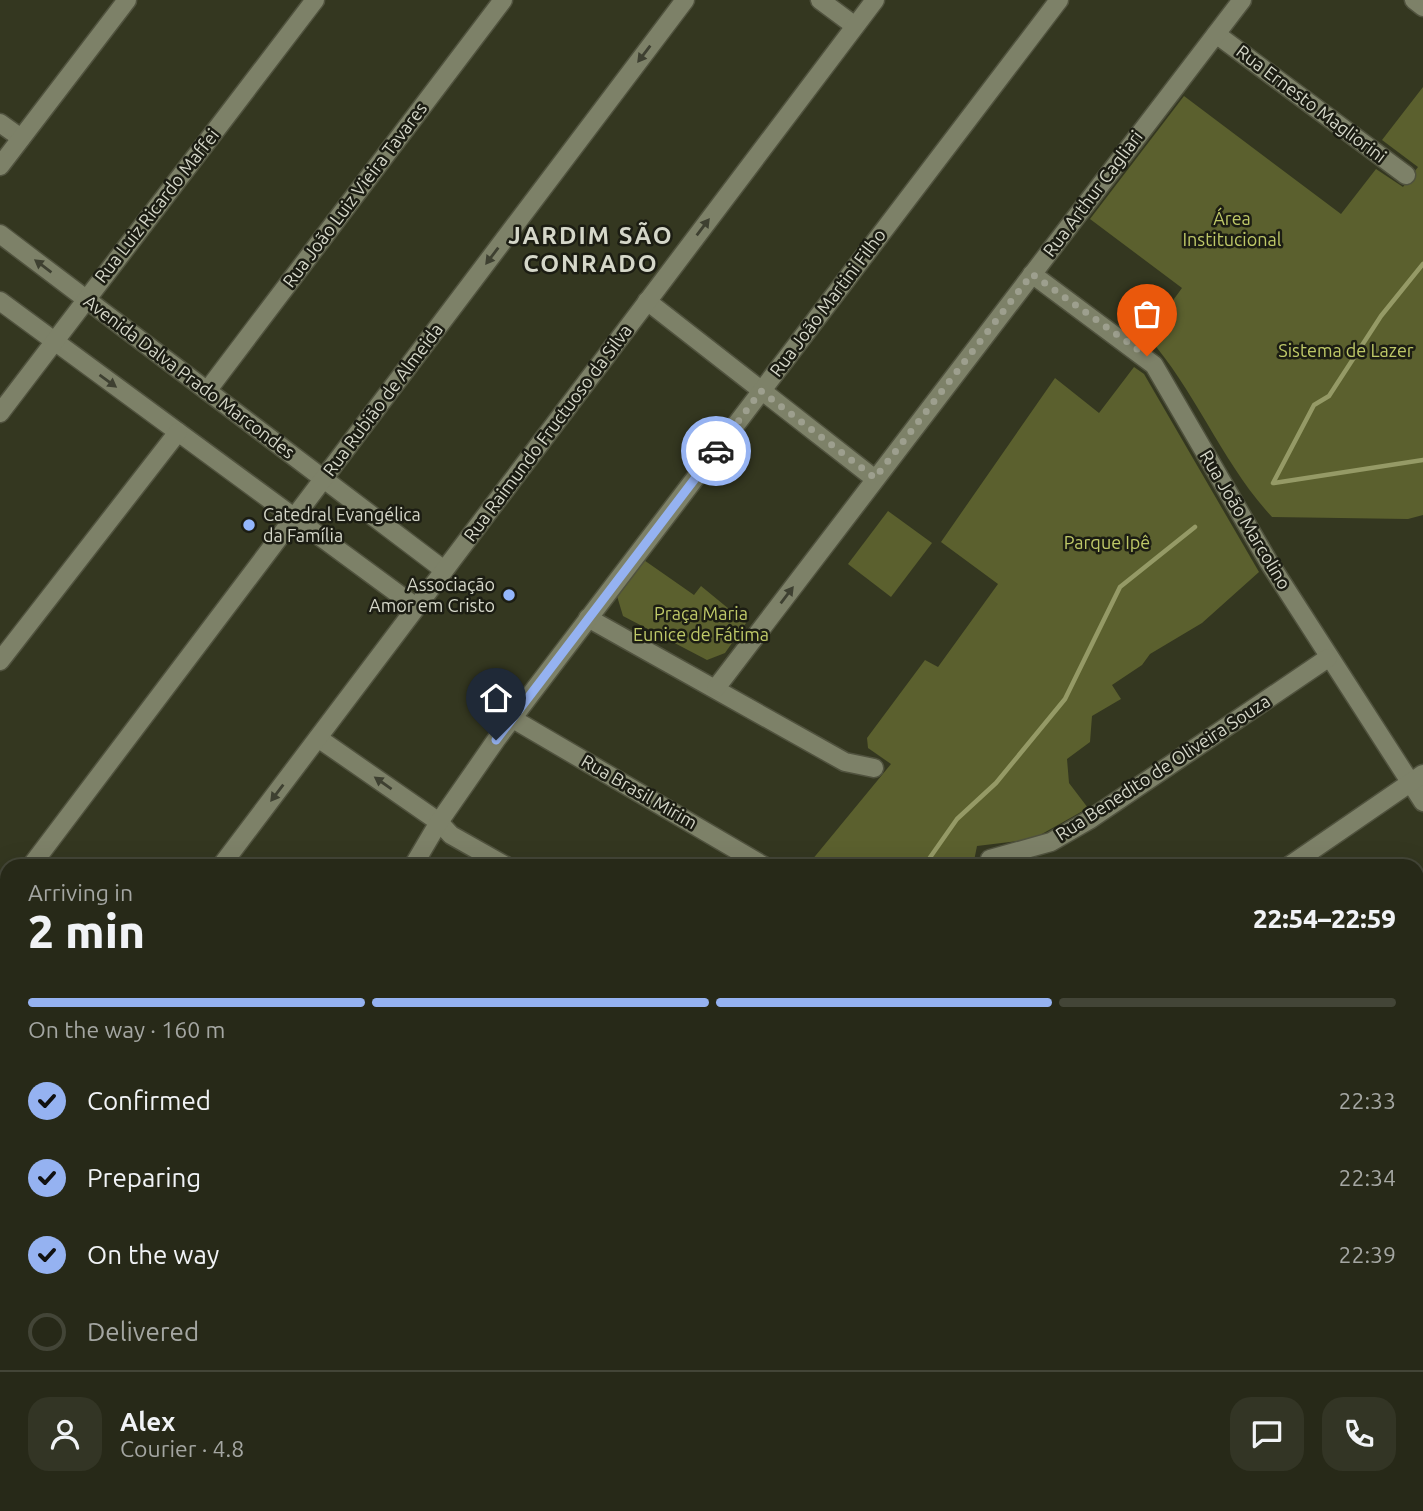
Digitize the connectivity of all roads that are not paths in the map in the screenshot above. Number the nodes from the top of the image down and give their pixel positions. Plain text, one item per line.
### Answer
1 (127, 0) edge
2 (315, 0) edge
3 (503, 0) edge
4 (685, 0) edge
5 (820, 0) edge
6 (875, 0) edge
7 (1059, 0) edge
8 (1242, 0) edge
9 (1414, 0) edge
10 (1423, 7) edge
11 (855, 26) junction
12 (1216, 33) junction
13 (0, 123) edge
14 (21, 138) junction
15 (0, 166) edge
16 (1406, 175) dead end
17 (0, 234) edge
18 (1032, 274) junction
19 (85, 299) junction
20 (0, 301) edge
21 (647, 301) junction
22 (54, 340) junction
23 (207, 391) junction
24 (761, 391) junction
25 (0, 413) edge
26 (178, 432) junction
27 (875, 478) junction
28 (324, 479) junction
29 (294, 518) junction
30 (444, 570) junction
31 (416, 607) junction
32 (588, 618) junction
33 (1328, 659) junction
34 (0, 661) edge
35 (716, 688) junction
36 (513, 719) junction
37 (318, 738) junction
38 (874, 768) dead end
39 (1417, 779) edge
40 (1423, 802) edge
41 (439, 822) junction
42 (37, 859) edge
43 (226, 859) edge
44 (417, 859) edge
45 (494, 859) edge
46 (752, 859) edge
47 (990, 859) dead end
48 (1299, 859) edge

1 - 14 street
2 - 19 street, Rua Luiz Ricardo Maffei
3 - 23 street, Rua João Luiz Vieira Tavares
4 -> 28 street, Rua Rubião de Almeida
5 - 11 street
6 - 11 street, Rua Raimundo Fructuoso da Silva
7 - 24 street, Rua João Martini Filho
8 - 12 street, Rua Arthur Cagliari
9 - 10 street
21 -> 11 street, Rua Raimundo Fructuoso da Silva
12 - 16 street, Rua Ernesto Magliorini
12 - 18 street, Rua Arthur Cagliari
13 - 14 street
14 - 15 street
19 -> 17 street, Avenida Dalva Prado Marcondes
18 - 27 street, Rua Arthur Cagliari
18 - 33 street, Rua João Marcolino
19 - 22 street, Rua Luiz Ricardo Maffei
19 - 23 street, Avenida Dalva Prado Marcondes
20 - 22 street
21 - 24 street
21 - 30 street, Rua Raimundo Fructuoso da Silva
22 - 25 street, Rua Luiz Ricardo Maffei
22 -> 26 street
23 - 28 street, Avenida Dalva Prado Marcondes
24 - 27 street
24 - 32 street, Rua João Martini Filho
26 - 29 street
26 - 34 street
35 -> 27 street, Rua Arthur Cagliari
28 - 29 street, Rua Rubião de Almeida
28 - 30 street, Avenida Dalva Prado Marcondes
29 - 31 street
29 - 42 street, Rua Rubião de Almeida
30 - 31 street, Rua Raimundo Fructuoso da Silva
31 - 37 street, Rua Raimundo Fructuoso da Silva
32 - 35 street
32 - 36 street, Rua João Martini Filho
33 - 39 street, Rua João Marcolino
33 - 47 street, Rua Benedito de Oliveira Souza
35 - 38 street
36 - 41 street, Rua João Martini Filho
36 - 46 street, Rua Brasil Mirim
41 -> 37 street
37 -> 43 street, Rua Raimundo Fructuoso da Silva
39 - 40 street, Rua João Marcolino
39 - 48 street
41 - 44 street, Rua João Martini Filho
41 - 45 street

